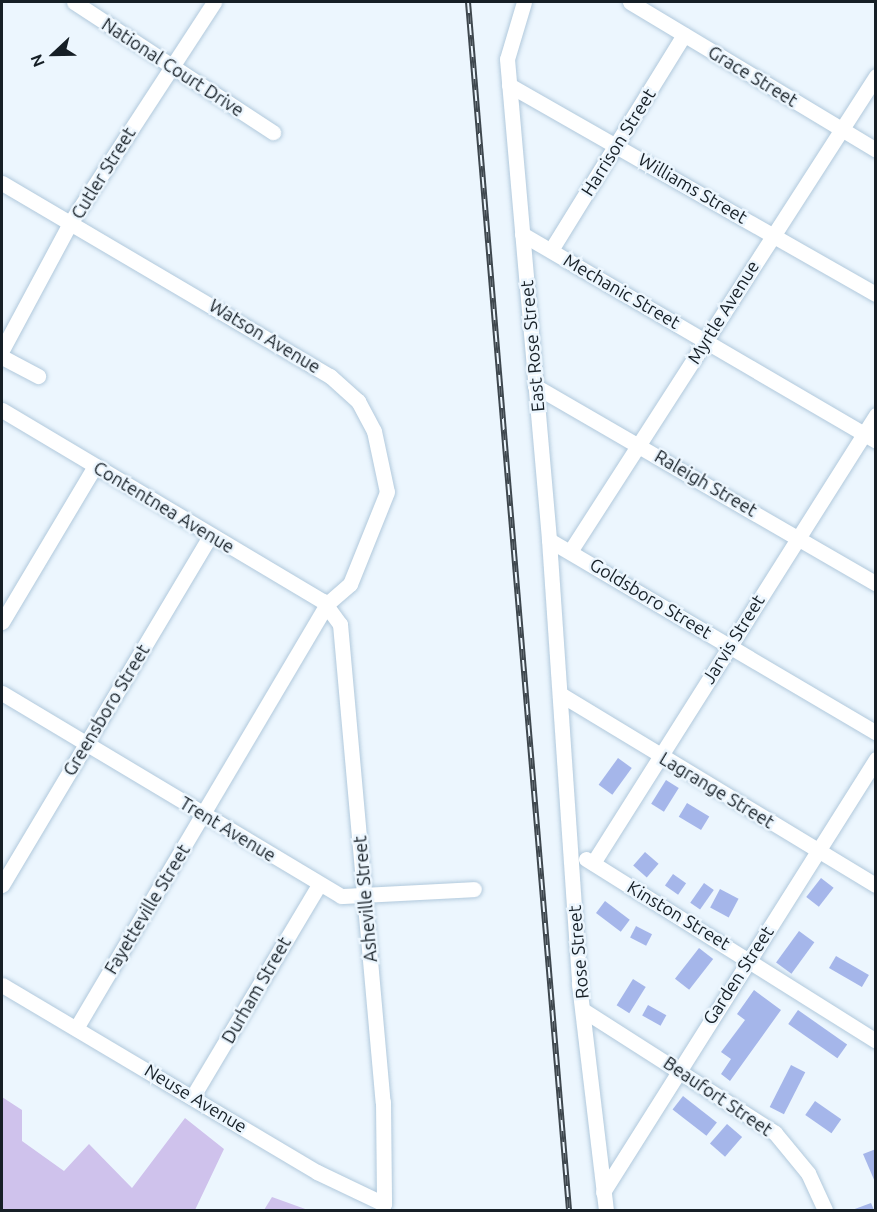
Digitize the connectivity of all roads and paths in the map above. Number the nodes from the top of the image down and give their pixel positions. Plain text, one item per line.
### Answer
1 (74, 2) edge
2 (214, 2) edge
3 (524, 2) edge
4 (630, 2) edge
5 (684, 35) junction
6 (171, 65) junction
7 (876, 76) edge
8 (509, 85) junction
9 (839, 128) junction
10 (273, 132) dead end
11 (618, 144) junction
12 (876, 150) edge
13 (2, 183) edge
14 (70, 223) junction
15 (773, 232) junction
16 (522, 234) junction
17 (551, 250) junction
18 (876, 294) edge
19 (706, 340) junction
20 (2, 350) edge
21 (2, 357) edge
22 (38, 376) dead end
23 (535, 386) junction
24 (2, 410) edge
25 (876, 416) edge
26 (870, 438) edge
27 (640, 445) junction
28 (95, 466) junction
29 (210, 536) junction
30 (798, 537) junction
31 (549, 540) junction
32 (571, 550) junction
33 (876, 584) edge
34 (327, 604) junction
35 (2, 622) edge
36 (729, 646) junction
37 (2, 693) edge
38 (560, 694) junction
39 (876, 733) edge
40 (86, 744) junction
41 (660, 756) junction
42 (876, 759) edge
43 (204, 813) junction
44 (818, 850) junction
45 (572, 851) junction
46 (593, 863) junction
47 (2, 885) edge
48 (320, 885) junction
49 (876, 885) edge
50 (474, 889) dead end
51 (365, 898) junction
52 (749, 958) junction
53 (2, 985) edge
54 (583, 1010) junction
55 (76, 1029) junction
56 (876, 1041) edge
57 (679, 1069) junction
58 (193, 1096) junction
59 (603, 1192) junction
60 (386, 1197) joint
61 (606, 1210) edge
62 (825, 1210) edge

1 - 6 street, National Court Drive
2 - 6 street, Cutler Street
3 - 8 street, East Rose Street
4 - 5 street, Grace Street
5 - 9 street, Grace Street
5 - 11 street, Harrison Street
6 - 10 street, National Court Drive
6 - 14 street, Cutler Street
7 - 9 street, Myrtle Avenue
8 - 11 street, Williams Street
8 - 16 street, East Rose Street
9 - 12 street, Grace Street
9 - 15 street, Myrtle Avenue
11 - 15 street, Williams Street
11 - 17 street, Harrison Street
13 - 14 street, Watson Avenue
14 - 20 street, Cutler Street
14 - 34 street, Watson Avenue
15 - 18 street, Williams Street
15 - 19 street, Myrtle Avenue
16 - 17 street, Mechanic Street
16 - 23 street, East Rose Street
17 - 19 street, Mechanic Street
19 - 26 street, Mechanic Street
19 - 27 street, Myrtle Avenue
21 - 22 street
23 - 27 street, Raleigh Street
23 - 31 street, East Rose Street
24 - 28 street, Contentnea Avenue
25 - 26 street, Jarvis Street
26 - 30 street, Jarvis Street
27 - 30 street, Raleigh Street
27 - 32 street, Myrtle Avenue
28 - 29 street, Contentnea Avenue
28 - 35 street
29 - 34 street, Contentnea Avenue
29 - 40 street, Greensboro Street
30 - 33 street, Raleigh Street
30 - 36 street, Jarvis Street
31 - 32 street, Goldsboro Street
31 - 38 street, East Rose Street
32 - 36 street, Goldsboro Street
34 - 43 street, Fayetteville Street
34 - 51 street, Asheville Street
36 - 39 street, Goldsboro Street
36 - 41 street, Jarvis Street
37 - 40 street, Trent Avenue
38 - 41 street, Lagrange Street
38 - 45 street, Rose Street
40 - 43 street, Trent Avenue
40 - 47 street, Greensboro Street
41 - 44 street, Lagrange Street
41 - 46 street, Jarvis Street
42 - 44 street, Garden Street
43 - 48 street, Trent Avenue
43 - 55 street, Fayetteville Street
44 - 49 street, Lagrange Street
44 - 52 street, Garden Street
45 - 46 street, Kinston Street
45 - 54 street, Rose Street
46 - 52 street, Kinston Street
48 - 51 street, Trent Avenue
48 - 58 street, Durham Street
50 - 51 street, Trent Avenue
51 - 60 street, Asheville Street
52 - 56 street, Kinston Street
52 - 57 street, Garden Street
53 - 55 street, Neuse Avenue
54 - 57 street, Beaufort Street
54 - 59 street, Rose Street
55 - 58 street, Neuse Avenue
57 - 59 street, Garden Street
57 - 62 street, Beaufort Street
58 - 60 street, Neuse Avenue
59 - 61 street, Rose Street

